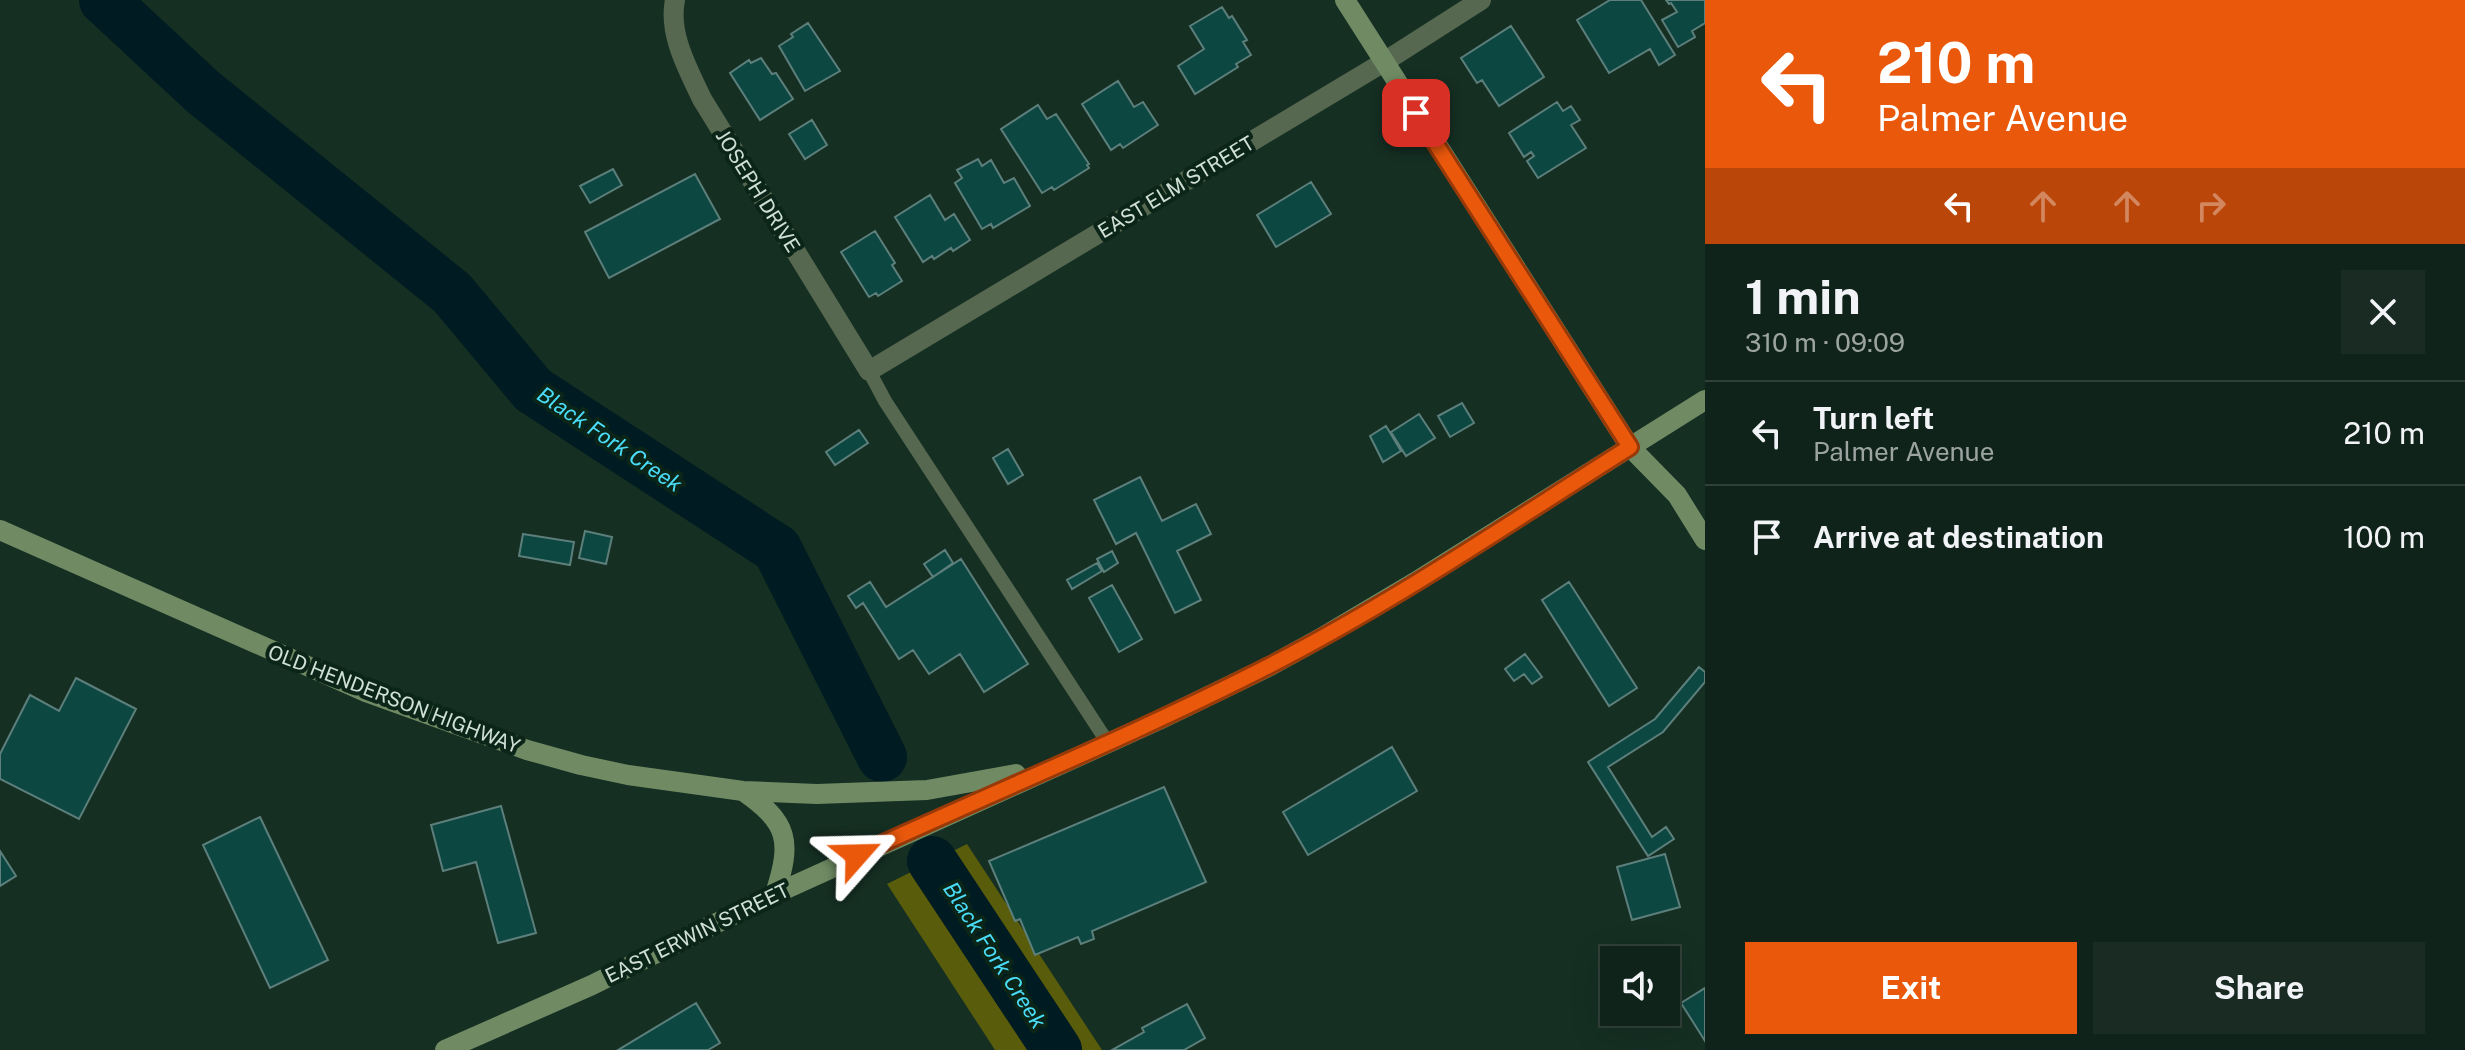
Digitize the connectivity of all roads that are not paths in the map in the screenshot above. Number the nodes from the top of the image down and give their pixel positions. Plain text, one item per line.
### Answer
1 (675, 0) edge
2 (1345, 0) edge
3 (1481, 0) edge
4 (1384, 62) junction
5 (869, 371) junction
6 (1705, 400) edge
7 (1630, 447) junction
8 (0, 530) edge
9 (1705, 540) edge
10 (1108, 743) junction
11 (1047, 768) junction
12 (743, 791) junction
13 (775, 894) junction
14 (445, 1050) edge

1 - 5 street, JOSEPH DRIVE
2 - 4 main road
3 - 4 street, EAST ELM STREET
4 - 5 street, EAST ELM STREET
4 - 7 main road
5 - 10 lane
6 - 7 main road, EAST ERWIN STREET
7 - 9 main road
7 - 10 main road, EAST ERWIN STREET
8 - 12 main road, OLD HENDERSON HIGHWAY
10 - 11 main road, EAST ERWIN STREET
11 - 12 main road, OLD HENDERSON HIGHWAY
11 - 13 main road, EAST ERWIN STREET
12 - 13 main road
13 - 14 main road, EAST ERWIN STREET

